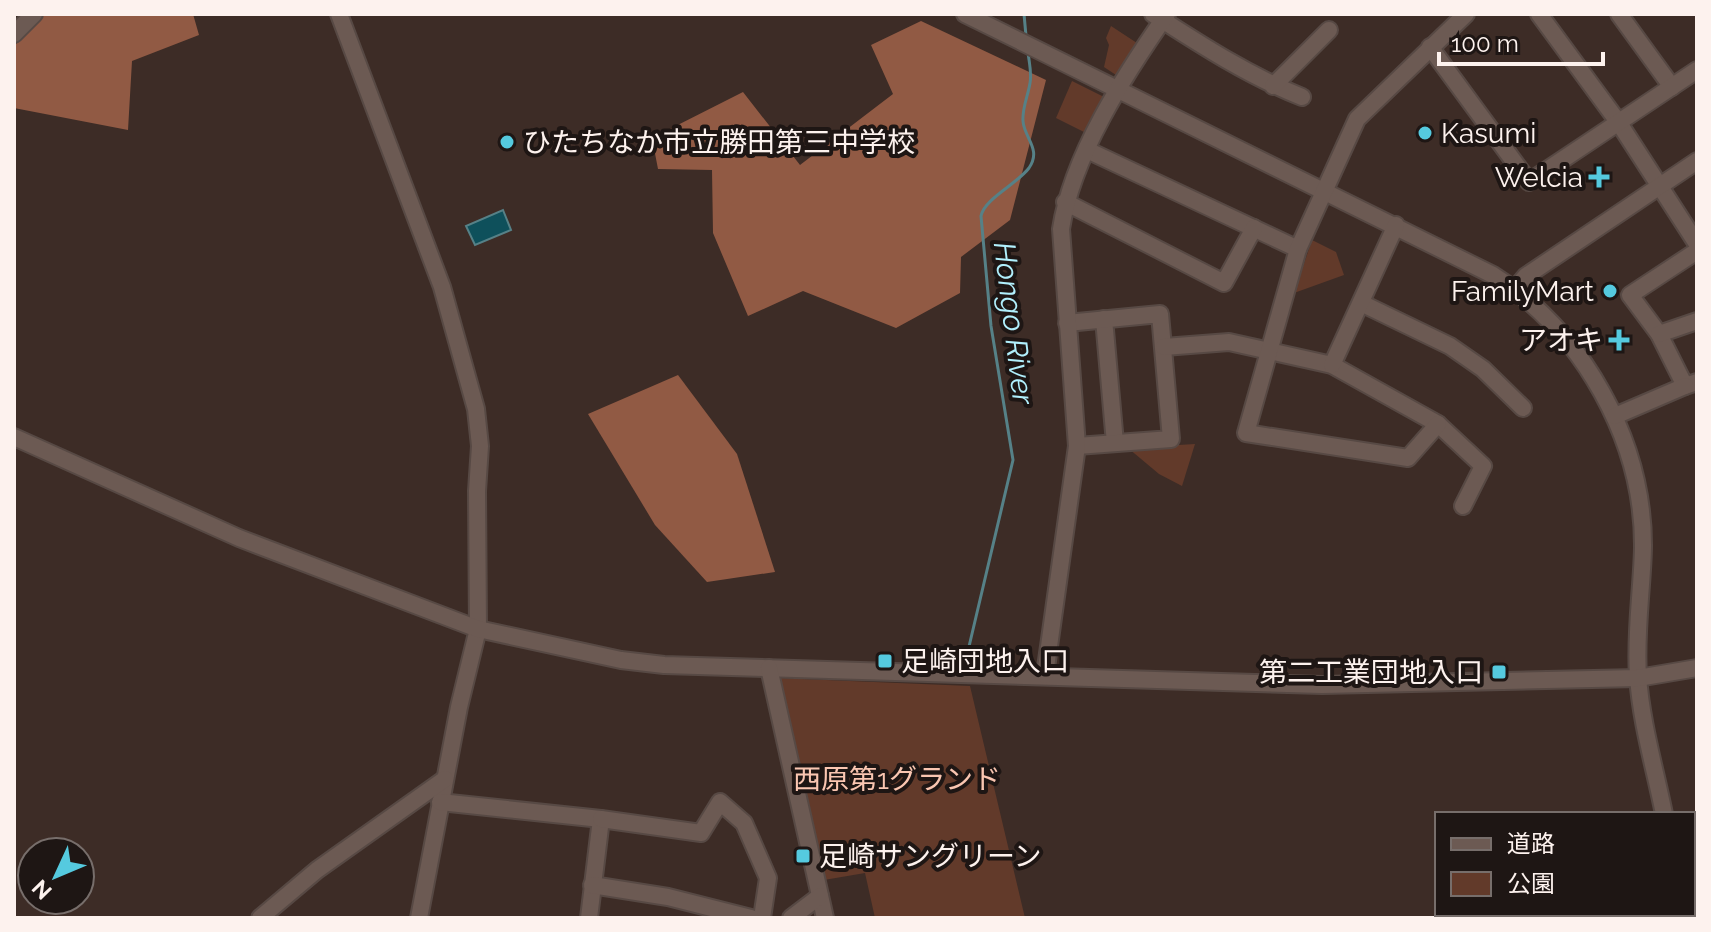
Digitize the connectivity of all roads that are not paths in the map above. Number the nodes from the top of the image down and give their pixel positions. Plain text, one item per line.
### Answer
1 (34, 14) edge
2 (339, 14) edge
3 (965, 14) edge
4 (1466, 14) edge
5 (1539, 14) edge
6 (1619, 14) edge
7 (1161, 16) edge
8 (1329, 30) dead end
9 (14, 34) edge
10 (1430, 47) junction
11 (1697, 70) edge
12 (1273, 86) junction
13 (1672, 87) junction
14 (1118, 89) junction
15 (1302, 97) dead end
16 (1619, 123) junction
17 (1087, 150) junction
18 (1697, 161) edge
19 (1660, 186) junction
20 (1324, 190) junction
21 (1065, 202) junction
22 (1396, 225) junction
23 (1254, 228) junction
24 (1697, 244) edge
25 (1298, 249) junction
26 (1697, 251) edge
27 (1515, 289) junction
28 (1361, 303) junction
29 (1104, 319) junction
30 (1697, 321) edge
31 (1067, 323) junction
32 (1659, 334) junction
33 (1164, 347) junction
34 (1268, 352) junction
35 (1332, 365) junction
36 (1691, 384) edge
37 (1523, 408) dead end
38 (1615, 416) junction
39 (1438, 424) junction
40 (14, 437) edge
41 (1115, 443) junction
42 (1077, 446) junction
43 (1463, 506) dead end
44 (478, 629) junction
45 (769, 668) junction
46 (1697, 668) edge
47 (1045, 675) junction
48 (1638, 678) junction
49 (445, 779) junction
50 (440, 802) junction
51 (1664, 812) edge
52 (601, 819) junction
53 (592, 885) junction
54 (820, 896) junction
55 (260, 918) edge
56 (419, 918) edge
57 (589, 918) edge
58 (751, 918) edge
59 (762, 918) edge
60 (791, 918) edge
61 (825, 918) edge

1 - 9 street
2 - 44 street
3 - 14 street
4 - 10 street
5 - 16 street
6 - 13 street
7 - 12 street
7 - 14 street
8 - 12 street
10 - 16 street
10 - 20 street
11 - 13 street
12 - 15 street
13 - 16 street
14 - 17 street
14 - 20 street
16 - 19 street
17 - 21 street
17 - 23 street
18 - 19 street
19 - 24 street
19 - 27 street
20 - 22 street
20 - 25 street
21 - 23 street
21 - 31 street
22 - 27 street
22 - 28 street
23 - 25 street
25 - 34 street
26 - 32 street
27 - 38 street
28 - 35 street
28 - 37 street
29 - 31 street
29 - 33 street
29 - 41 street
30 - 32 street
31 - 42 street
32 - 36 street
33 - 34 street
33 - 41 street
34 - 35 street
34 - 39 street
35 - 39 street
36 - 38 street
38 - 48 street
39 - 43 street
40 - 44 street
41 - 42 street
42 - 47 street
44 - 45 street
44 - 49 street
45 - 47 street
45 - 54 street
46 - 48 street
47 - 48 street
48 - 51 street
49 - 50 street
49 - 55 street
50 - 52 street
50 - 56 street
52 - 53 street
52 - 59 street
53 - 57 street
53 - 58 street
54 - 60 street
54 - 61 street

